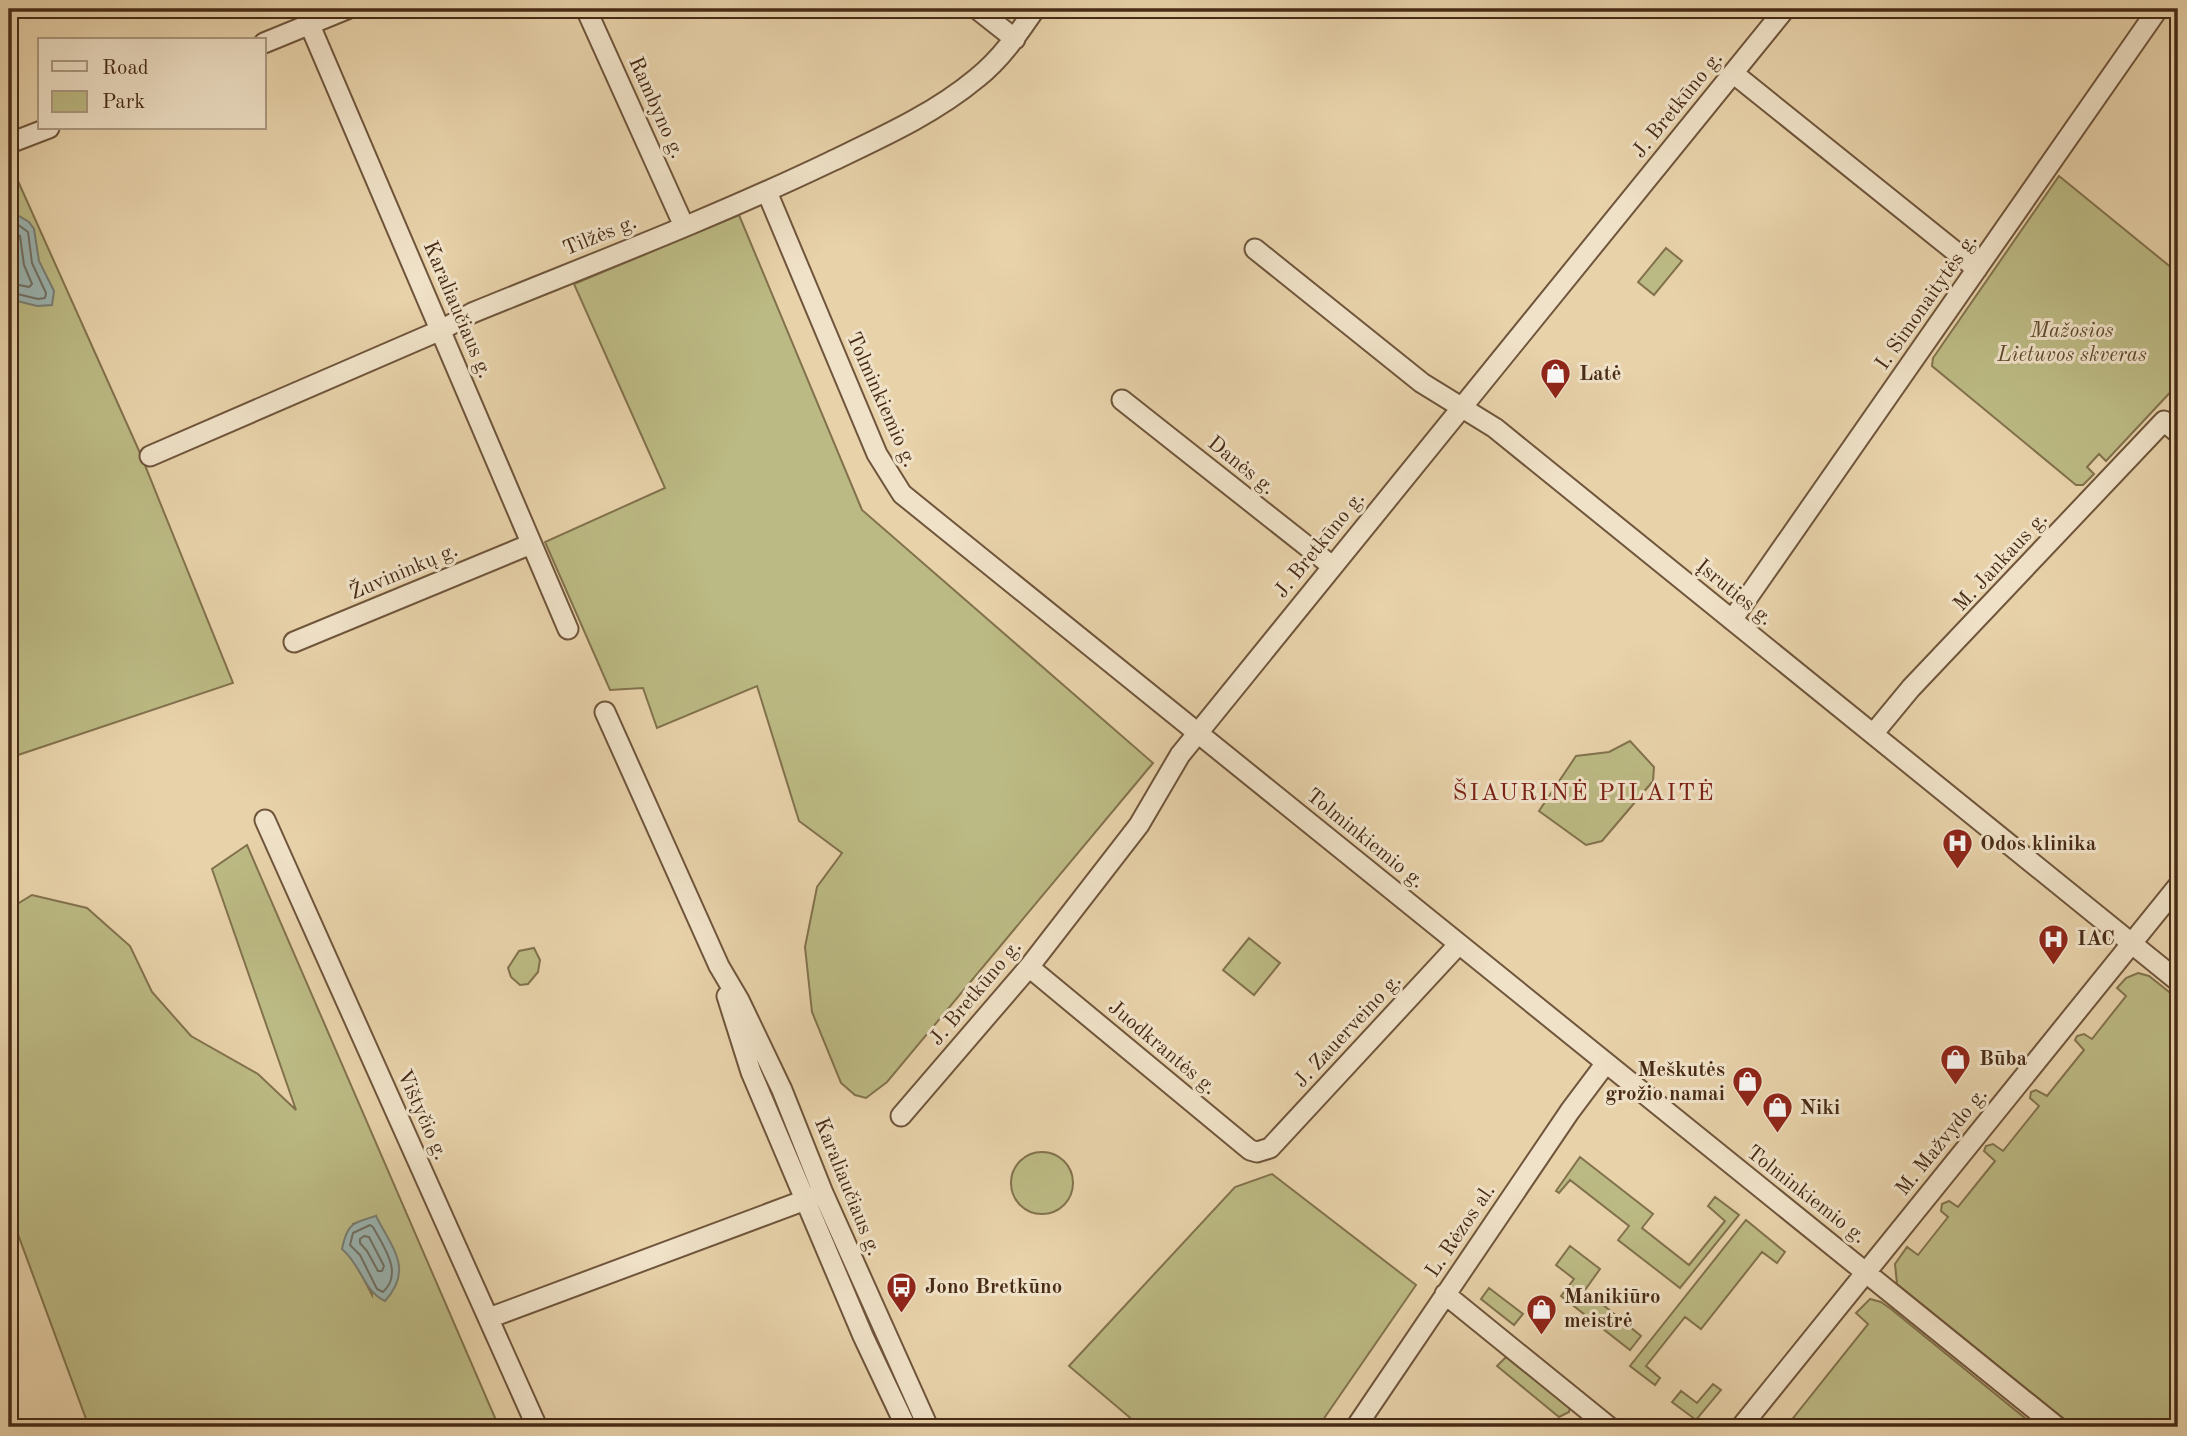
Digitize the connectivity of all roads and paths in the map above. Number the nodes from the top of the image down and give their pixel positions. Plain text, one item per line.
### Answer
1 (347, 9) edge
2 (586, 9) edge
3 (977, 9) edge
4 (1035, 9) edge
5 (1785, 9) edge
6 (2158, 9) edge
7 (307, 17) edge
8 (1015, 39) junction
9 (266, 42) edge
10 (1733, 73) junction
11 (43, 130) edge
12 (9, 142) edge
13 (767, 192) junction
14 (684, 226) junction
15 (1255, 249) dead end
16 (1977, 270) junction
17 (441, 330) junction
18 (1122, 400) dead end
19 (1461, 407) junction
20 (2171, 427) edge
21 (150, 456) dead end
22 (531, 544) junction
23 (1332, 566) junction
24 (1732, 620) junction
25 (568, 629) dead end
26 (294, 642) dead end
27 (606, 712) dead end
28 (1198, 732) junction
29 (1873, 734) junction
30 (265, 820) dead end
31 (2178, 886) edge
32 (2132, 943) junction
33 (1459, 944) junction
34 (1029, 967) junction
35 (2178, 981) edge
36 (1606, 1063) junction
37 (901, 1116) dead end
38 (1270, 1148) joint
39 (814, 1197) junction
40 (1867, 1272) junction
41 (1445, 1294) junction
42 (489, 1318) junction
43 (537, 1427) edge
44 (906, 1427) edge
45 (928, 1427) edge
46 (1356, 1427) edge
47 (1609, 1427) edge
48 (1741, 1427) edge
49 (2057, 1427) edge

1 - 7 street
2 - 14 street, Rambyno g.
3 - 8 street
4 - 8 street, Tilžės g.
5 - 10 street, J. Bretkūno g.
6 - 16 street, I. Simonaitytės g.
7 - 9 street
7 - 17 street, Karaliaučiaus g.
8 - 13 street, Tilžės g.
10 - 16 street
10 - 19 street, J. Bretkūno g.
11 - 12 street
13 - 14 street, Tilžės g.
13 - 28 street, Tolminkiemio g.
14 - 17 street, Tilžės g.
15 - 19 street, Įsruties g.
16 - 24 street, I. Simonaitytės g.
17 - 21 street, Tilžės g.
17 - 22 street, Karaliaučiaus g.
18 - 23 street, Danės g.
19 - 23 street, J. Bretkūno g.
19 - 24 street, Įsruties g.
20 - 29 street, M. Jankaus g.
22 - 25 street, Karaliaučiaus g.
22 - 26 street, Žuvininkų g.
23 - 28 street, J. Bretkūno g.
24 - 29 street, Įsruties g.
27 - 39 street, Karaliaučiaus g.
28 - 33 street, Tolminkiemio g.
28 - 34 street, J. Bretkūno g.
29 - 32 street, Įsruties g.
30 - 42 street, Vištyčio g.
31 - 32 street, M. Mažvydo g.
32 - 35 street, Įsruties g.
32 - 40 street, M. Mažvydo g.
33 - 36 street, Tolminkiemio g.
33 - 38 street, J. Zauerveino g.
34 - 37 street, J. Bretkūno g.
34 - 38 street, Juodkrantės g.
36 - 40 street, Tolminkiemio g.
36 - 41 street, L. Rėzos al.
39 - 42 street
39 - 44 street, Karaliaučiaus g.
39 - 45 street, Karaliaučiaus g.
40 - 48 street, M. Mažvydo g.
40 - 49 street, Tolminkiemio g.
41 - 46 street, L. Rėzos al.
41 - 47 street
42 - 43 street, Vištyčio g.

